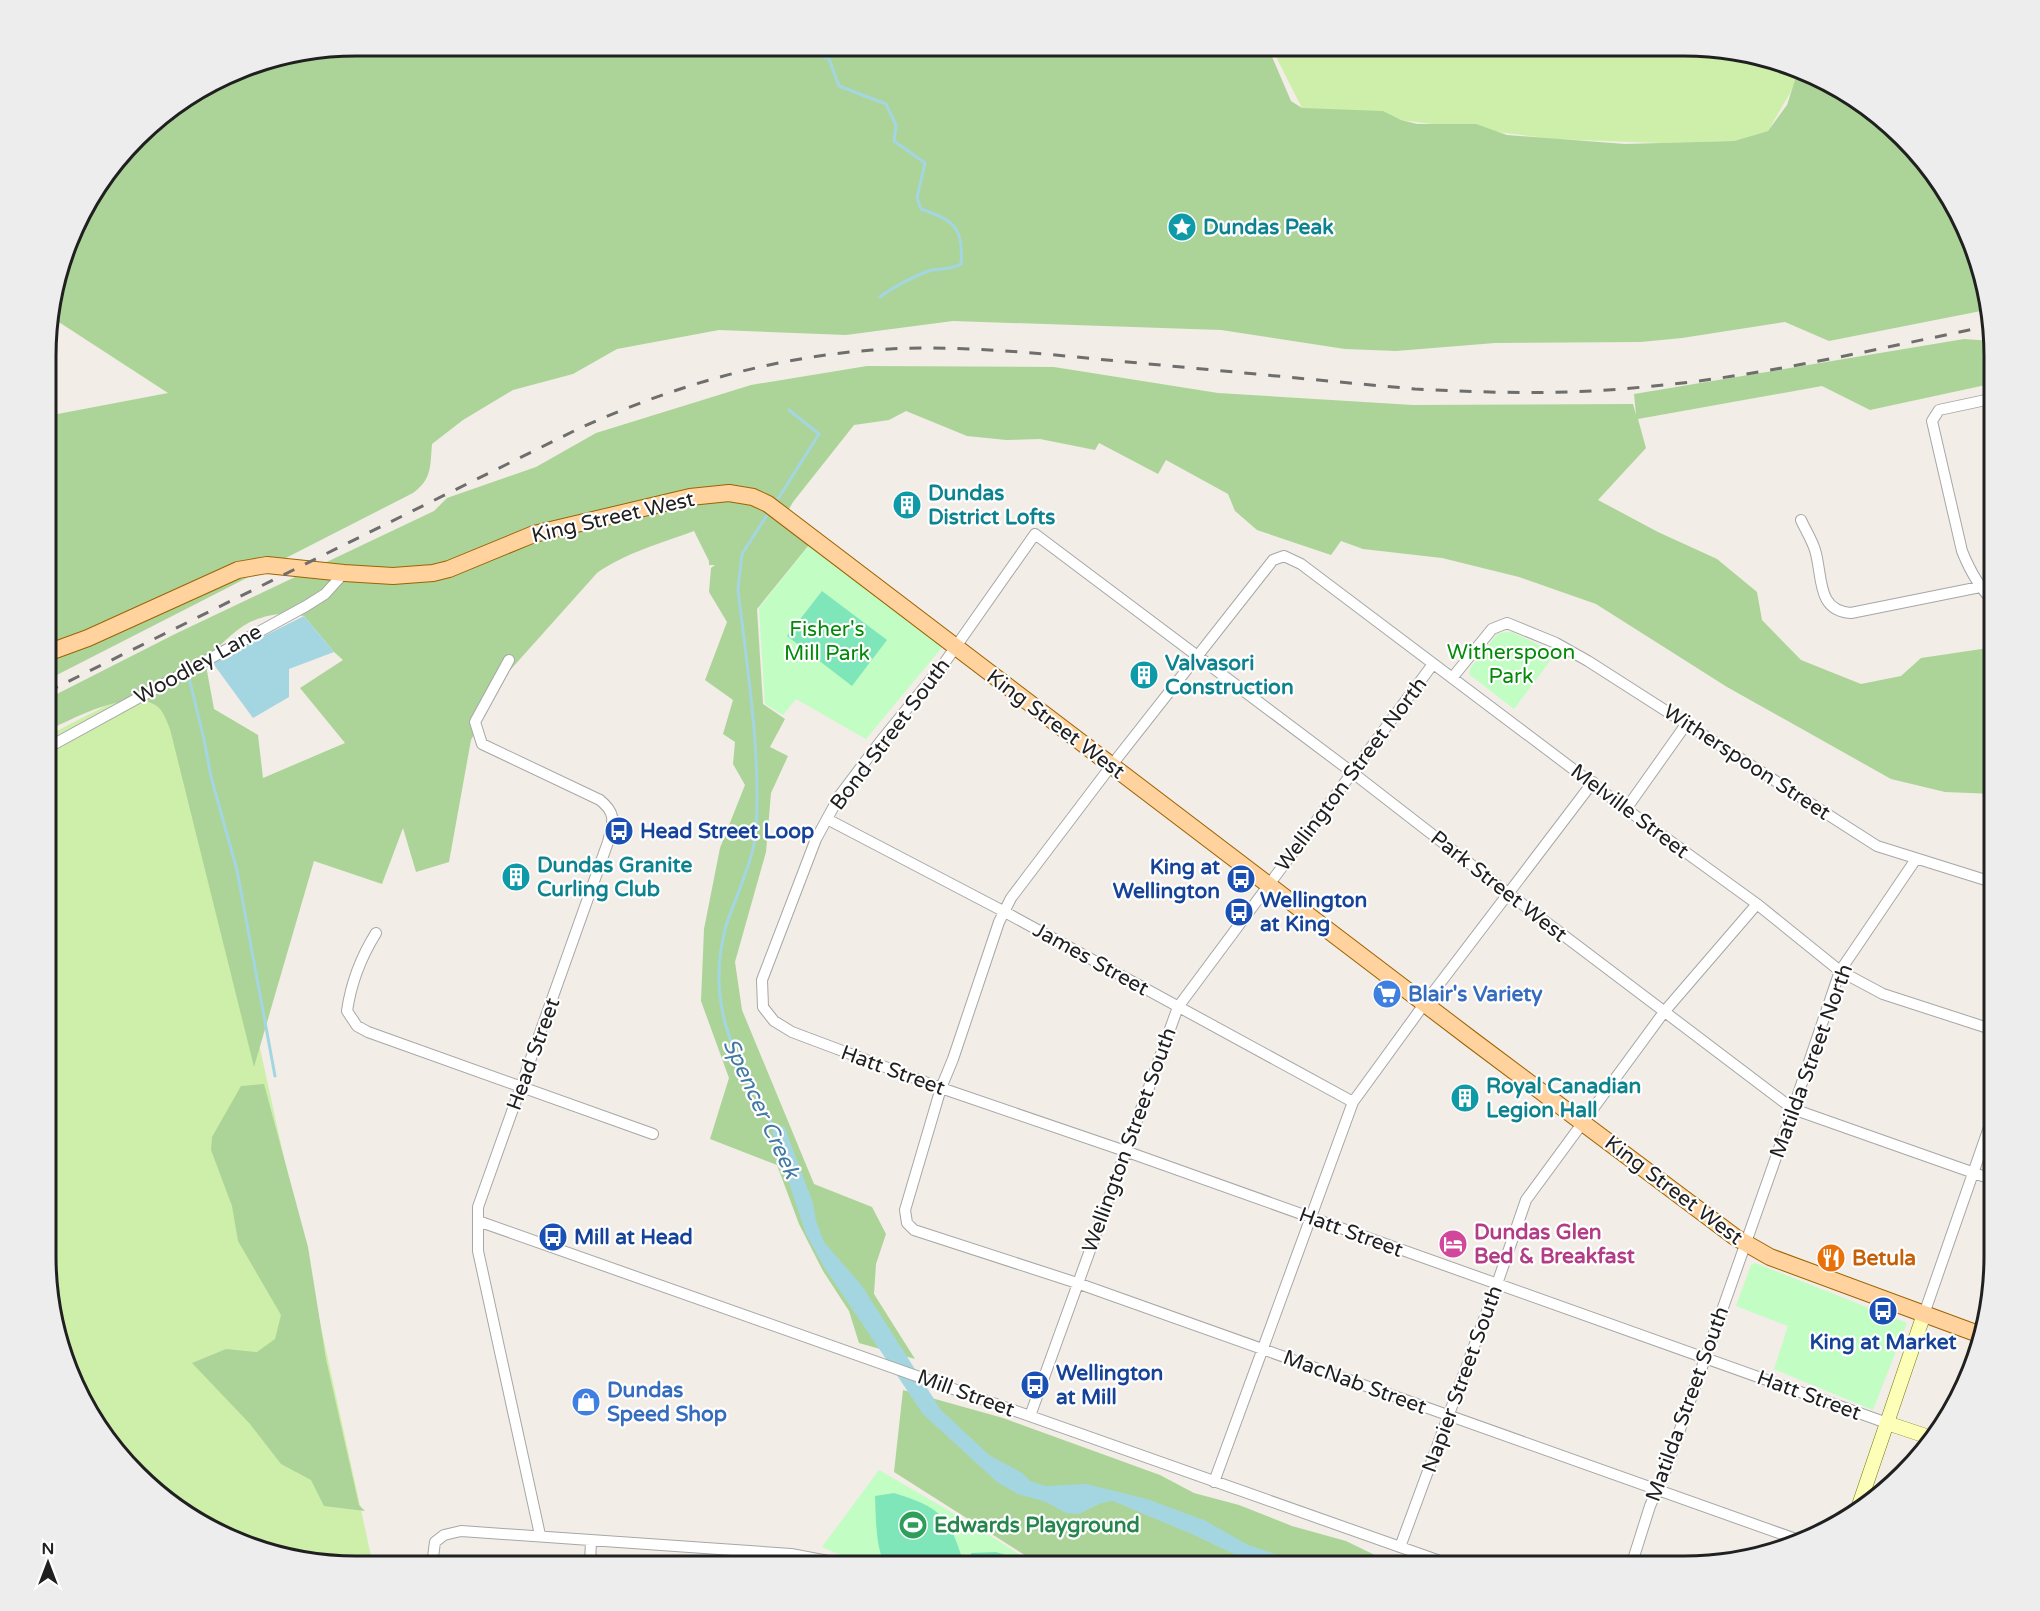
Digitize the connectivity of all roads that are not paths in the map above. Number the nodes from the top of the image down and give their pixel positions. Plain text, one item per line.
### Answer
1 (1984, 400) edge
2 (1801, 520) dead end
3 (1035, 534) joint
4 (344, 573) junction
5 (1980, 587) junction
6 (1984, 591) edge
7 (1507, 623) joint
8 (956, 648) junction
9 (56, 650) edge
10 (1197, 656) junction
11 (509, 660) dead end
12 (1433, 664) junction
13 (1452, 678) junction
14 (1687, 723) junction
15 (56, 743) edge
16 (1111, 766) junction
17 (1353, 773) junction
18 (1593, 782) junction
19 (1626, 809) junction
20 (827, 819) junction
21 (1916, 859) junction
22 (1984, 880) edge
23 (1269, 884) junction
24 (1509, 894) junction
25 (1756, 904) junction
26 (1003, 911) junction
27 (376, 933) dead end
28 (1840, 971) junction
29 (1425, 1003) junction
30 (1178, 1007) junction
31 (1664, 1012) junction
32 (774, 1021) joint
33 (1984, 1026) edge
34 (521, 1086) junction
35 (941, 1088) junction
36 (1353, 1102) junction
37 (1793, 1109) junction
38 (1583, 1122) junction
39 (653, 1134) dead end
40 (1984, 1143) edge
41 (1125, 1151) junction
42 (1974, 1173) junction
43 (1984, 1176) edge
44 (1311, 1218) junction
45 (478, 1221) junction
46 (1745, 1243) junction
47 (1077, 1282) junction
48 (1497, 1284) junction
49 (1924, 1314) junction
50 (1974, 1333) edge
51 (1263, 1349) junction
52 (1705, 1357) junction
53 (1449, 1415) junction
54 (1030, 1416) junction
55 (1887, 1423) junction
56 (1925, 1436) edge
57 (1214, 1482) junction
58 (1657, 1489) junction
59 (1862, 1498) edge
60 (540, 1535) junction
61 (1789, 1537) edge
62 (591, 1540) junction
63 (1400, 1547) junction
64 (433, 1556) edge
65 (590, 1556) edge
66 (802, 1556) edge
67 (1426, 1556) edge
68 (1634, 1556) edge

1 - 5 street
2 - 5 street
3 - 8 street, Bond Street South
3 - 10 street, Park Street West
4 - 8 main road, King Street West
4 - 9 main road, King Street West
4 - 15 street, Woodley Lane
5 - 6 street
7 - 13 street, Wellington Street North
7 - 14 street, Witherspoon Street
8 - 16 main road, King Street West
8 - 20 street, Bond Street South
10 - 12 street, Melville Street
10 - 16 street
10 - 17 street, Park Street West
11 - 34 street, Head Street
12 - 13 street, Melville Street
12 - 17 street, Wellington Street North
13 - 18 street, Melville Street
14 - 19 street
14 - 21 street, Witherspoon Street
16 - 23 main road, King Street West
16 - 26 street
17 - 23 street, Wellington Street North
17 - 24 street, Park Street West
18 - 19 street, Melville Street
18 - 24 street
19 - 25 street, Melville Street
20 - 26 street, James Street
20 - 32 street, Bond Street South
21 - 22 street, Witherspoon Street
21 - 28 street, Matilda Street North
23 - 29 main road, King Street West
23 - 30 street, Wellington Street South
24 - 29 street
24 - 31 street, Park Street West
25 - 28 street, Melville Street
25 - 31 street, Napier Street South
26 - 30 street, James Street
26 - 35 street
27 - 34 street
28 - 33 street, Melville Street
28 - 37 street, Matilda Street North
29 - 36 street
29 - 38 main road, King Street West
30 - 36 street, James Street
30 - 41 street, Wellington Street South
31 - 37 street, Park Street West
31 - 38 street, Napier Street South
32 - 35 street, Hatt Street
34 - 39 street
34 - 45 street, Head Street
35 - 41 street, Hatt Street
35 - 47 street, MacNab Street
36 - 44 street
37 - 42 street, Park Street West
37 - 46 street, Matilda Street North
38 - 46 main road, King Street West
38 - 48 street, Napier Street South
40 - 42 street
41 - 44 street, Hatt Street
41 - 47 street, Wellington Street South
42 - 43 street, Park Street West
42 - 49 street
44 - 48 street, Hatt Street
44 - 51 street
45 - 54 street, Mill Street
45 - 60 street, Head Street
46 - 49 main road, King Street West
46 - 52 street, Matilda Street South
47 - 51 street, MacNab Street
47 - 54 street, Wellington Street South
48 - 52 street, Hatt Street
48 - 53 street, Napier Street South
49 - 50 main road, King Street West
49 - 55 street
51 - 53 street, MacNab Street
51 - 57 street
52 - 55 street, Hatt Street
52 - 58 street, Matilda Street South
53 - 58 street, MacNab Street
53 - 63 street, Napier Street South
54 - 57 street, Mill Street
55 - 56 street, Hatt Street
55 - 59 street
57 - 63 street, Mill Street
58 - 61 street, MacNab Street
58 - 68 street, Matilda Street South
60 - 62 street
60 - 64 street
62 - 65 street
62 - 66 street
63 - 67 street, Mill Street

